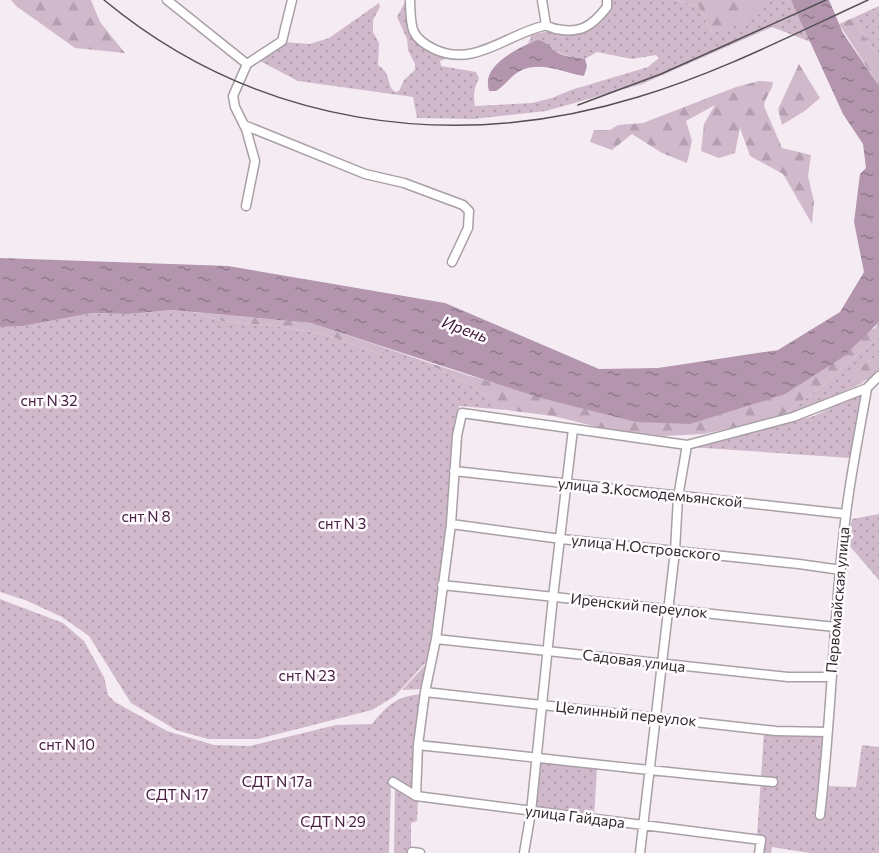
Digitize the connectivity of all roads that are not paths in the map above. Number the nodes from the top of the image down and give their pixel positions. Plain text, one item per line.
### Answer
1 (167, 0) edge
2 (292, 0) edge
3 (410, 0) edge
4 (542, 0) edge
5 (607, 0) edge
6 (178, 4) edge
7 (546, 25) junction
8 (247, 64) junction
9 (244, 125) junction
10 (246, 206) dead end
11 (452, 262) dead end
12 (879, 376) edge
13 (867, 387) junction
14 (573, 429) junction
15 (687, 445) junction
16 (454, 471) junction
17 (566, 484) junction
18 (678, 497) junction
19 (846, 514) junction
20 (451, 524) junction
21 (561, 539) junction
22 (675, 551) junction
23 (841, 570) junction
24 (442, 585) junction
25 (553, 597) junction
26 (667, 609) junction
27 (835, 627) junction
28 (436, 639) junction
29 (547, 651) junction
30 (660, 664) junction
31 (832, 677) junction
32 (424, 692) junction
33 (543, 705) junction
34 (654, 717) junction
35 (828, 732) junction
36 (418, 745) junction
37 (535, 757) junction
38 (649, 771) junction
39 (393, 782) dead end
40 (773, 782) dead end
41 (416, 796) junction
42 (531, 812) junction
43 (820, 814) dead end
44 (643, 825) junction
45 (524, 853) edge
46 (640, 853) edge
47 (759, 853) edge

1 - 6 street
2 - 8 street
3 - 7 street
4 - 7 street
5 - 7 street
6 - 8 street
8 - 9 street
9 - 10 street
9 - 11 street
12 - 13 street
13 - 15 street
13 - 19 street, Первомайская улица
14 - 15 street
14 - 16 street
14 - 17 street
15 - 18 street
16 - 17 street, улица З.Космодемьянской
16 - 20 street
17 - 18 street, улица З.Космодемьянской
17 - 21 street
18 - 19 street, улица З.Космодемьянской
18 - 22 street
19 - 23 street, Первомайская улица
20 - 21 street, улица Н.Островского
20 - 24 street
21 - 22 street, улица Н.Островского
21 - 25 street
22 - 23 street, улица Н.Островского
22 - 26 street
23 - 27 street, Первомайская улица
24 - 25 street, Иренский переулок
24 - 28 street
25 - 26 street, Иренский переулок
25 - 29 street
26 - 27 street, Иренский переулок
26 - 30 street
27 - 31 street, Первомайская улица
28 - 29 street, Садовая улица
28 - 32 street
29 - 30 street, Садовая улица
29 - 33 street
30 - 31 street, Садовая улица
30 - 34 street
31 - 35 street, Первомайская улица
32 - 33 street, Целинный переулок
32 - 36 street
33 - 34 street, Целинный переулок
33 - 37 street
34 - 35 street, Целинный переулок
34 - 38 street
35 - 43 street, Первомайская улица
36 - 37 street
36 - 41 street
37 - 38 street
37 - 42 street
38 - 40 street
38 - 44 street
39 - 41 street, улица Гайдара
41 - 42 street, улица Гайдара
42 - 44 street, улица Гайдара
42 - 45 street
44 - 46 street
44 - 47 street, улица Гайдара

